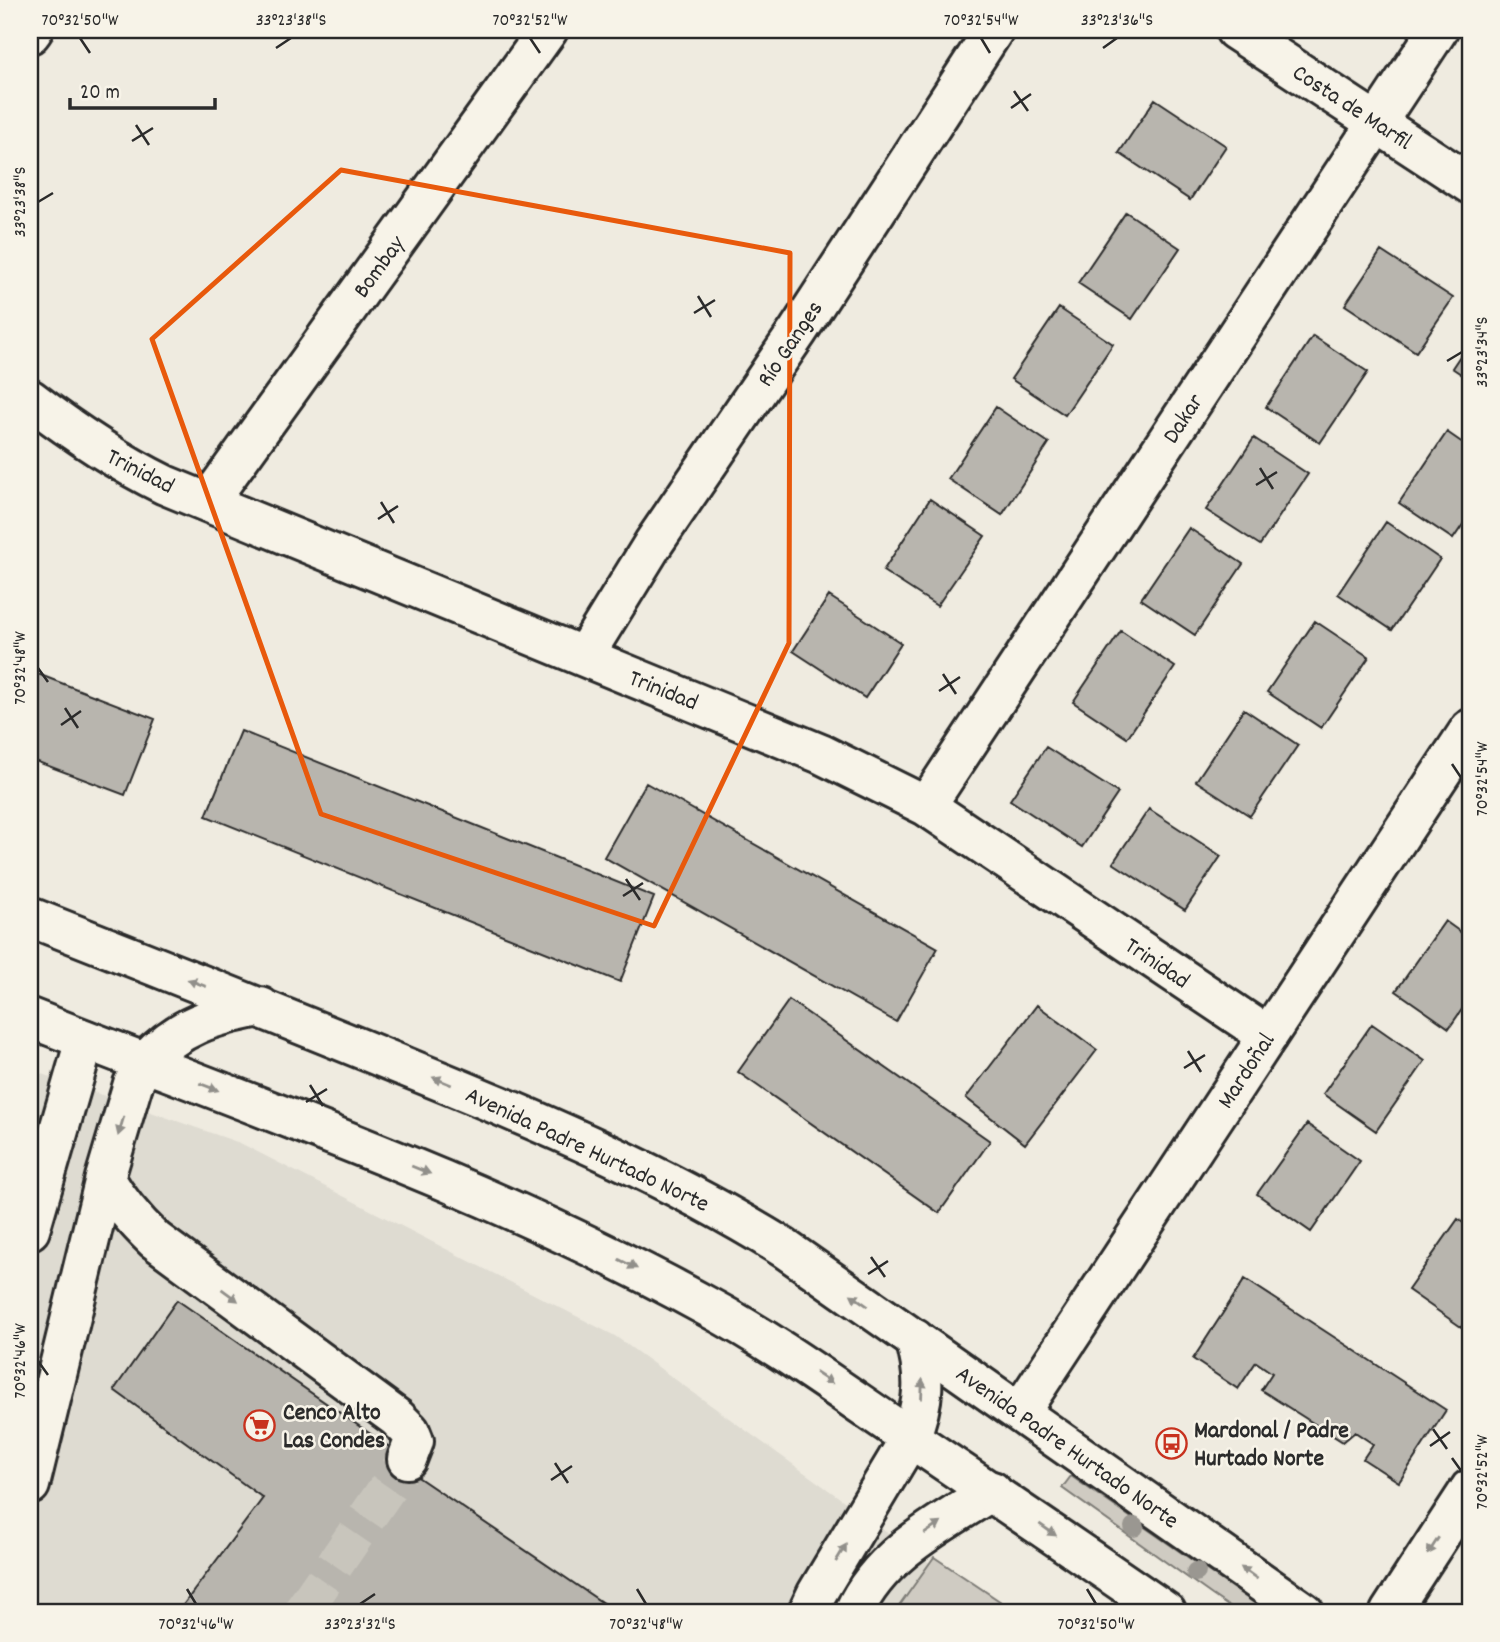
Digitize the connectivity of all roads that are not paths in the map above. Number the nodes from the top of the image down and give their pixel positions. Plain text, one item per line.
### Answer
1 (548, 30) edge
2 (994, 30) edge
3 (1235, 30) edge
4 (1438, 30) edge
5 (1377, 122) junction
6 (1470, 184) edge
7 (30, 399) edge
8 (208, 502) junction
9 (584, 656) junction
10 (1470, 729) edge
11 (926, 806) junction
12 (30, 917) edge
13 (261, 1007) junction
14 (30, 1018) edge
15 (1268, 1035) junction
16 (85, 1040) junction
17 (145, 1062) junction
18 (37, 1176) edge
19 (105, 1178) junction
20 (30, 1230) edge
21 (915, 1339) junction
22 (1020, 1412) junction
23 (910, 1438) junction
24 (407, 1459) tunnel mouth
25 (30, 1485) edge
26 (1470, 1489) edge
27 (992, 1491) junction
28 (856, 1610) edge
29 (808, 1612) edge
30 (1166, 1612) edge
31 (1304, 1612) edge
32 (1390, 1612) edge

1 - 8 street, Bombay
2 - 9 street, Río Ganges
3 - 5 street, Costa de Marfil
4 - 5 street, Dakar
5 - 6 street, Costa de Marfil
5 - 11 street, Dakar
7 - 8 street, Trinidad
8 - 9 street, Trinidad
9 - 11 street, Trinidad
10 - 15 street, Mardoñal
11 - 15 street, Trinidad
13 -> 12 street, Avenida Padre Hurtado Norte
13 - 17 street
21 -> 13 street, Avenida Padre Hurtado Norte
14 - 16 street
15 - 22 street, Mardoñal
16 - 17 street
16 - 18 street
17 -> 19 street
17 -> 23 street
18 - 20 street
19 -> 24 street
19 - 25 street
21 - 22 street, Avenida Padre Hurtado Norte
23 -> 21 street
31 -> 22 street, Avenida Padre Hurtado Norte
23 - 27 street
29 -> 23 street
26 -> 32 street
28 -> 27 street
27 -> 30 street

